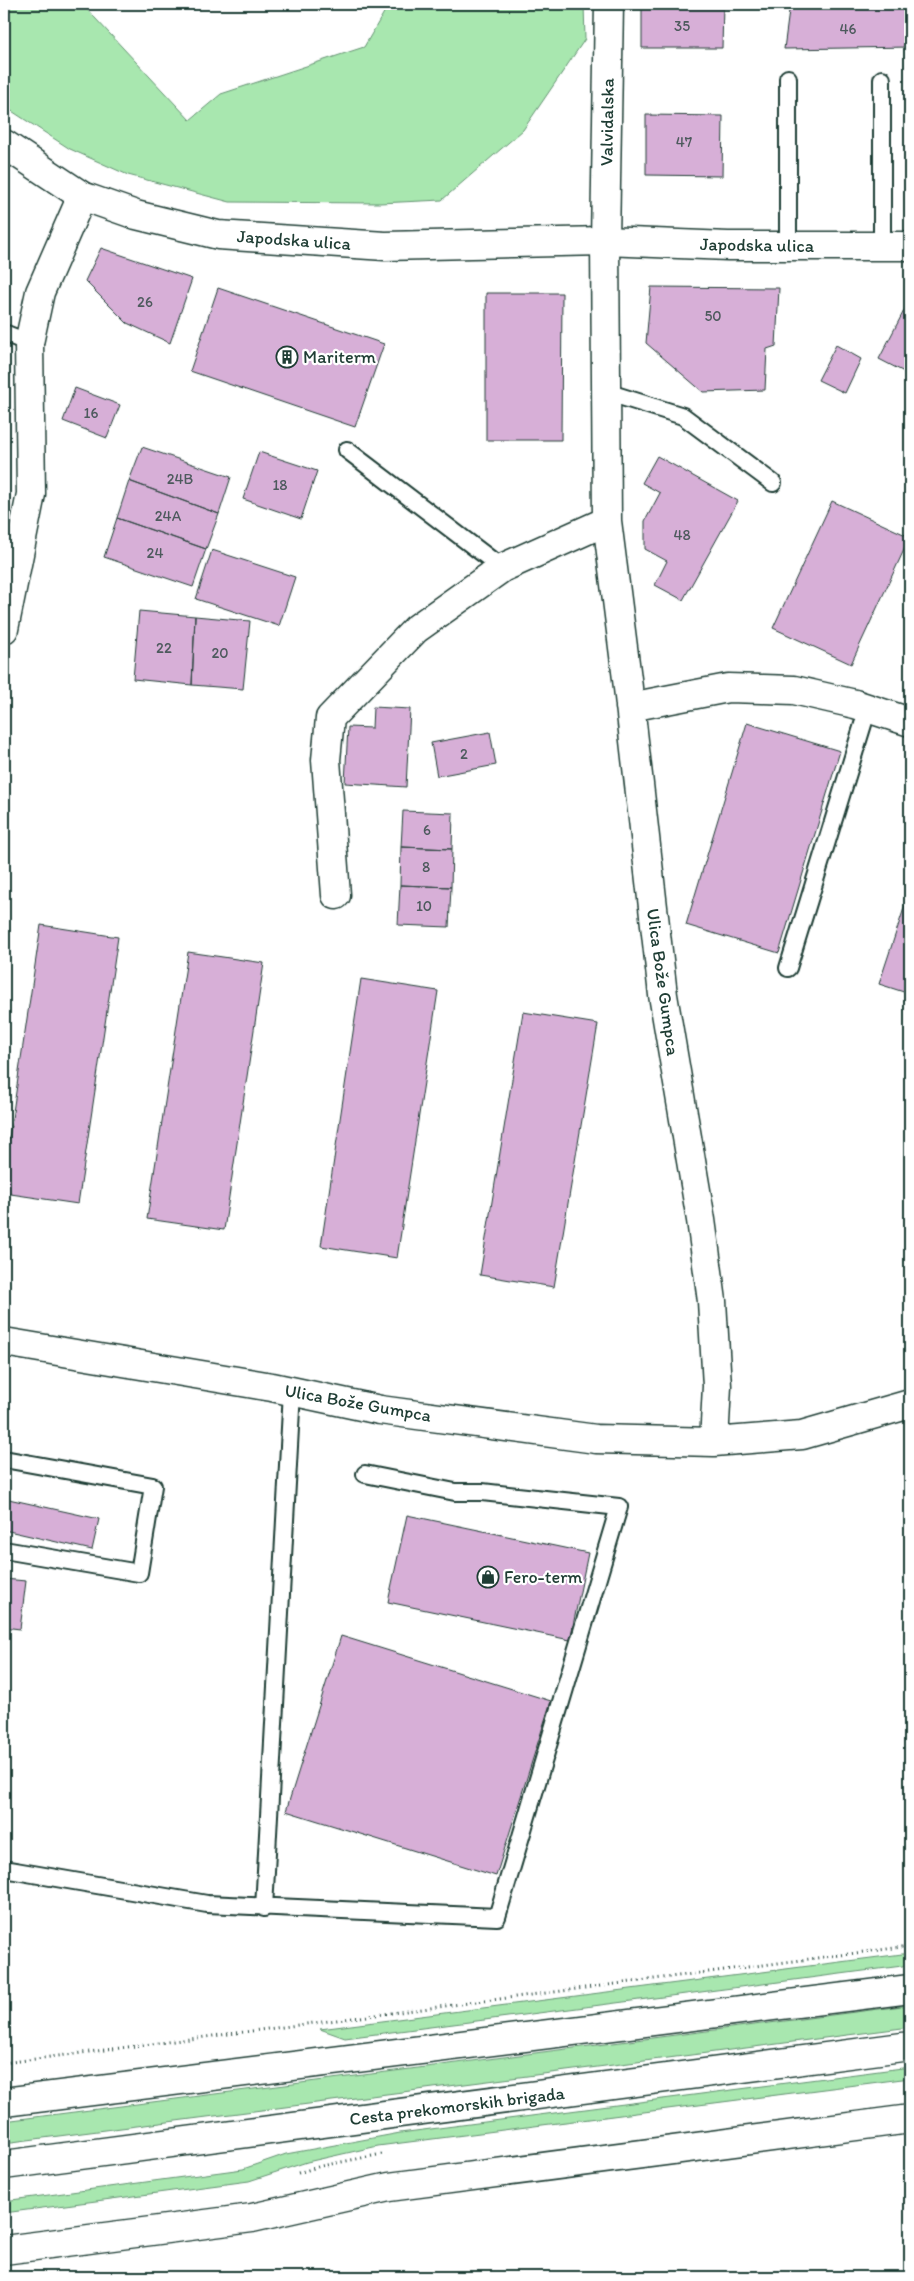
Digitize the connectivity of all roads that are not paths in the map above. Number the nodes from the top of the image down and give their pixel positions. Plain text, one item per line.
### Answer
1 (609, 4) edge
2 (788, 78) dead end
3 (882, 80) dead end
4 (4, 144) edge
5 (82, 196) junction
6 (605, 240) junction
7 (788, 246) junction
8 (882, 246) junction
9 (910, 246) edge
10 (4, 333) edge
11 (29, 343) junction
12 (606, 392) junction
13 (347, 450) dead end
14 (773, 483) dead end
15 (607, 521) junction
16 (502, 568) junction
17 (4, 629) edge
18 (630, 707) junction
19 (868, 708) junction
20 (910, 722) edge
21 (336, 895) dead end
22 (788, 968) dead end
23 (4, 1342) edge
24 (292, 1391) junction
25 (910, 1404) edge
26 (714, 1442) junction
27 (4, 1459) edge
28 (365, 1474) dead end
29 (4, 1550) edge
30 (4, 1870) edge
31 (264, 1908) junction
32 (910, 1989) edge
33 (910, 2046) edge
34 (4, 2102) edge
35 (910, 2119) edge
36 (4, 2165) edge
37 (4, 2250) edge

1 - 6 street, Valvidalska
2 - 7 lane
3 - 8 lane
4 - 5 street, Japodska ulica
5 - 6 street, Japodska ulica
5 - 11 street
6 - 7 street, Japodska ulica
6 - 12 street
7 - 8 street, Japodska ulica
8 - 9 street, Japodska ulica
10 - 11 lane
11 - 17 street
12 - 14 lane
12 - 15 street
13 - 16 lane
15 - 16 street
15 - 18 street, Ulica Bože Gumpca
16 - 21 street
18 - 19 street
18 - 26 street, Ulica Bože Gumpca
19 - 20 street
19 - 22 lane
23 - 24 street, Ulica Bože Gumpca
24 - 26 street, Ulica Bože Gumpca
24 - 31 lane
25 - 26 street, Ulica Bože Gumpca
27 - 29 lane
28 - 31 lane
30 - 31 lane
32 - 34 street
33 - 36 street, Cesta prekomorskih brigada
35 - 37 street

